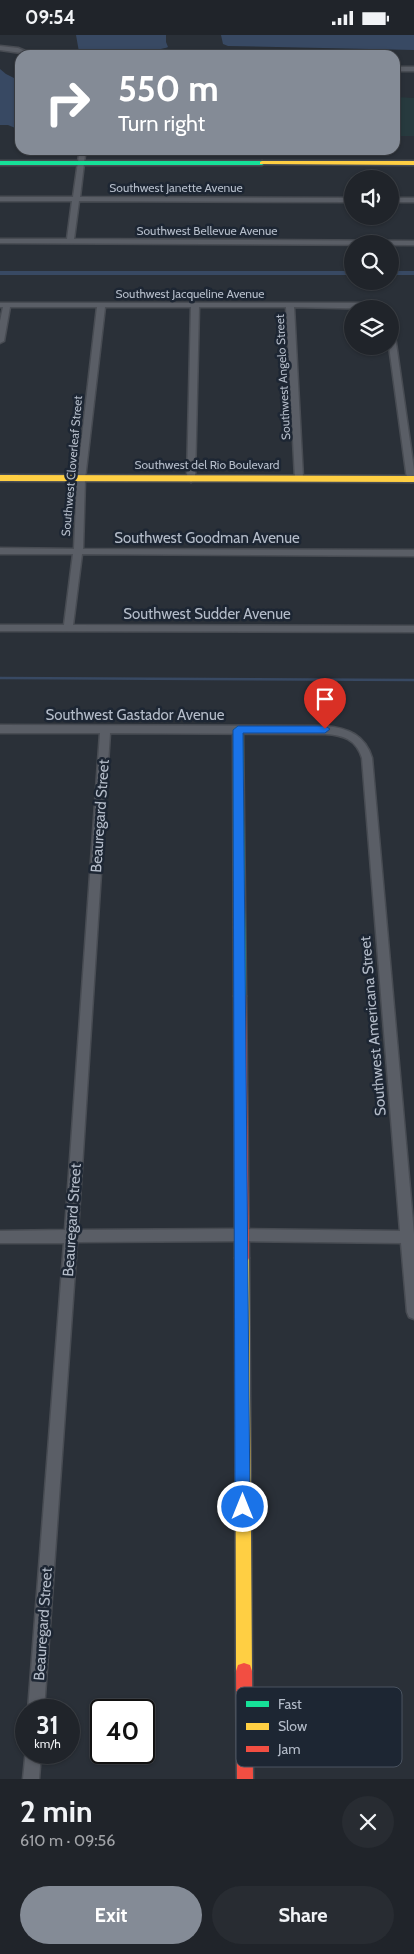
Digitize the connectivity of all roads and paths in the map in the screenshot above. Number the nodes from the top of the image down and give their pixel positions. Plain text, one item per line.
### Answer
1 (0, 48) edge
2 (19, 50) edge
3 (400, 69) edge
4 (414, 69) edge
5 (400, 154) edge
6 (414, 154) edge
7 (0, 155) edge
8 (348, 155) edge
9 (82, 159) junction
10 (0, 163) edge
11 (414, 163) edge
12 (0, 199) edge
13 (76, 199) junction
14 (344, 200) edge
15 (399, 200) edge
16 (414, 200) edge
17 (0, 241) edge
18 (70, 241) junction
19 (414, 243) edge
20 (3, 305) edge
21 (101, 305) junction
22 (195, 305) junction
23 (344, 305) edge
24 (290, 306) junction
25 (0, 341) edge
26 (394, 355) edge
27 (0, 478) edge
28 (299, 478) junction
29 (81, 479) junction
30 (191, 479) junction
31 (412, 479) edge
32 (0, 551) edge
33 (78, 551) junction
34 (414, 553) edge
35 (0, 629) edge
36 (68, 629) junction
37 (414, 629) edge
38 (0, 729) edge
39 (106, 730) junction
40 (238, 730) junction
41 (358, 739) joint
42 (240, 1235) junction
43 (71, 1236) junction
44 (0, 1237) edge
45 (407, 1237) junction
46 (414, 1312) edge
47 (244, 1687) edge
48 (37, 1699) edge
49 (32, 1764) edge
50 (31, 1779) edge

1 - 2 street
3 - 4 street
5 - 6 street
7 - 9 street
8 - 9 street
9 - 10 street
9 - 11 street
9 - 13 street
12 - 13 street, Southwest Janette Avenue
13 - 14 street, Southwest Janette Avenue
13 - 18 street
15 - 16 street
17 - 18 street, Southwest Bellevue Avenue
18 - 19 street, Southwest Bellevue Avenue
20 - 21 street, Southwest Jacqueline Avenue
20 - 25 street
21 - 22 street, Southwest Jacqueline Avenue
21 - 29 street, Southwest Cloverleaf Street
22 - 24 street, Southwest Jacqueline Avenue
22 - 30 street
23 - 24 street, Southwest Jacqueline Avenue
24 - 28 street, Southwest Angelo Street
26 - 31 street
27 - 29 street, Southwest del Rio Boulevard
28 - 30 street, Southwest del Rio Boulevard
28 - 31 street, Southwest del Rio Boulevard
29 - 30 street, Southwest del Rio Boulevard
29 - 33 street, Southwest Cloverleaf Street
32 - 33 street, Southwest Goodman Avenue
33 - 34 street, Southwest Goodman Avenue
33 - 36 street, Southwest Cloverleaf Street
35 - 36 street, Southwest Sudder Avenue
36 - 37 street, Southwest Sudder Avenue
38 - 39 street, Southwest Gastador Avenue
39 - 40 street, Southwest Gastador Avenue
39 - 43 street, Beauregard Street
40 - 41 street, Southwest Gastador Avenue
40 - 42 street
41 - 45 street, Southwest Americana Street
42 - 43 street
42 - 45 street
42 - 47 street
43 - 44 street
43 - 48 street, Beauregard Street
45 - 46 street, Southwest Americana Street
49 - 50 street

